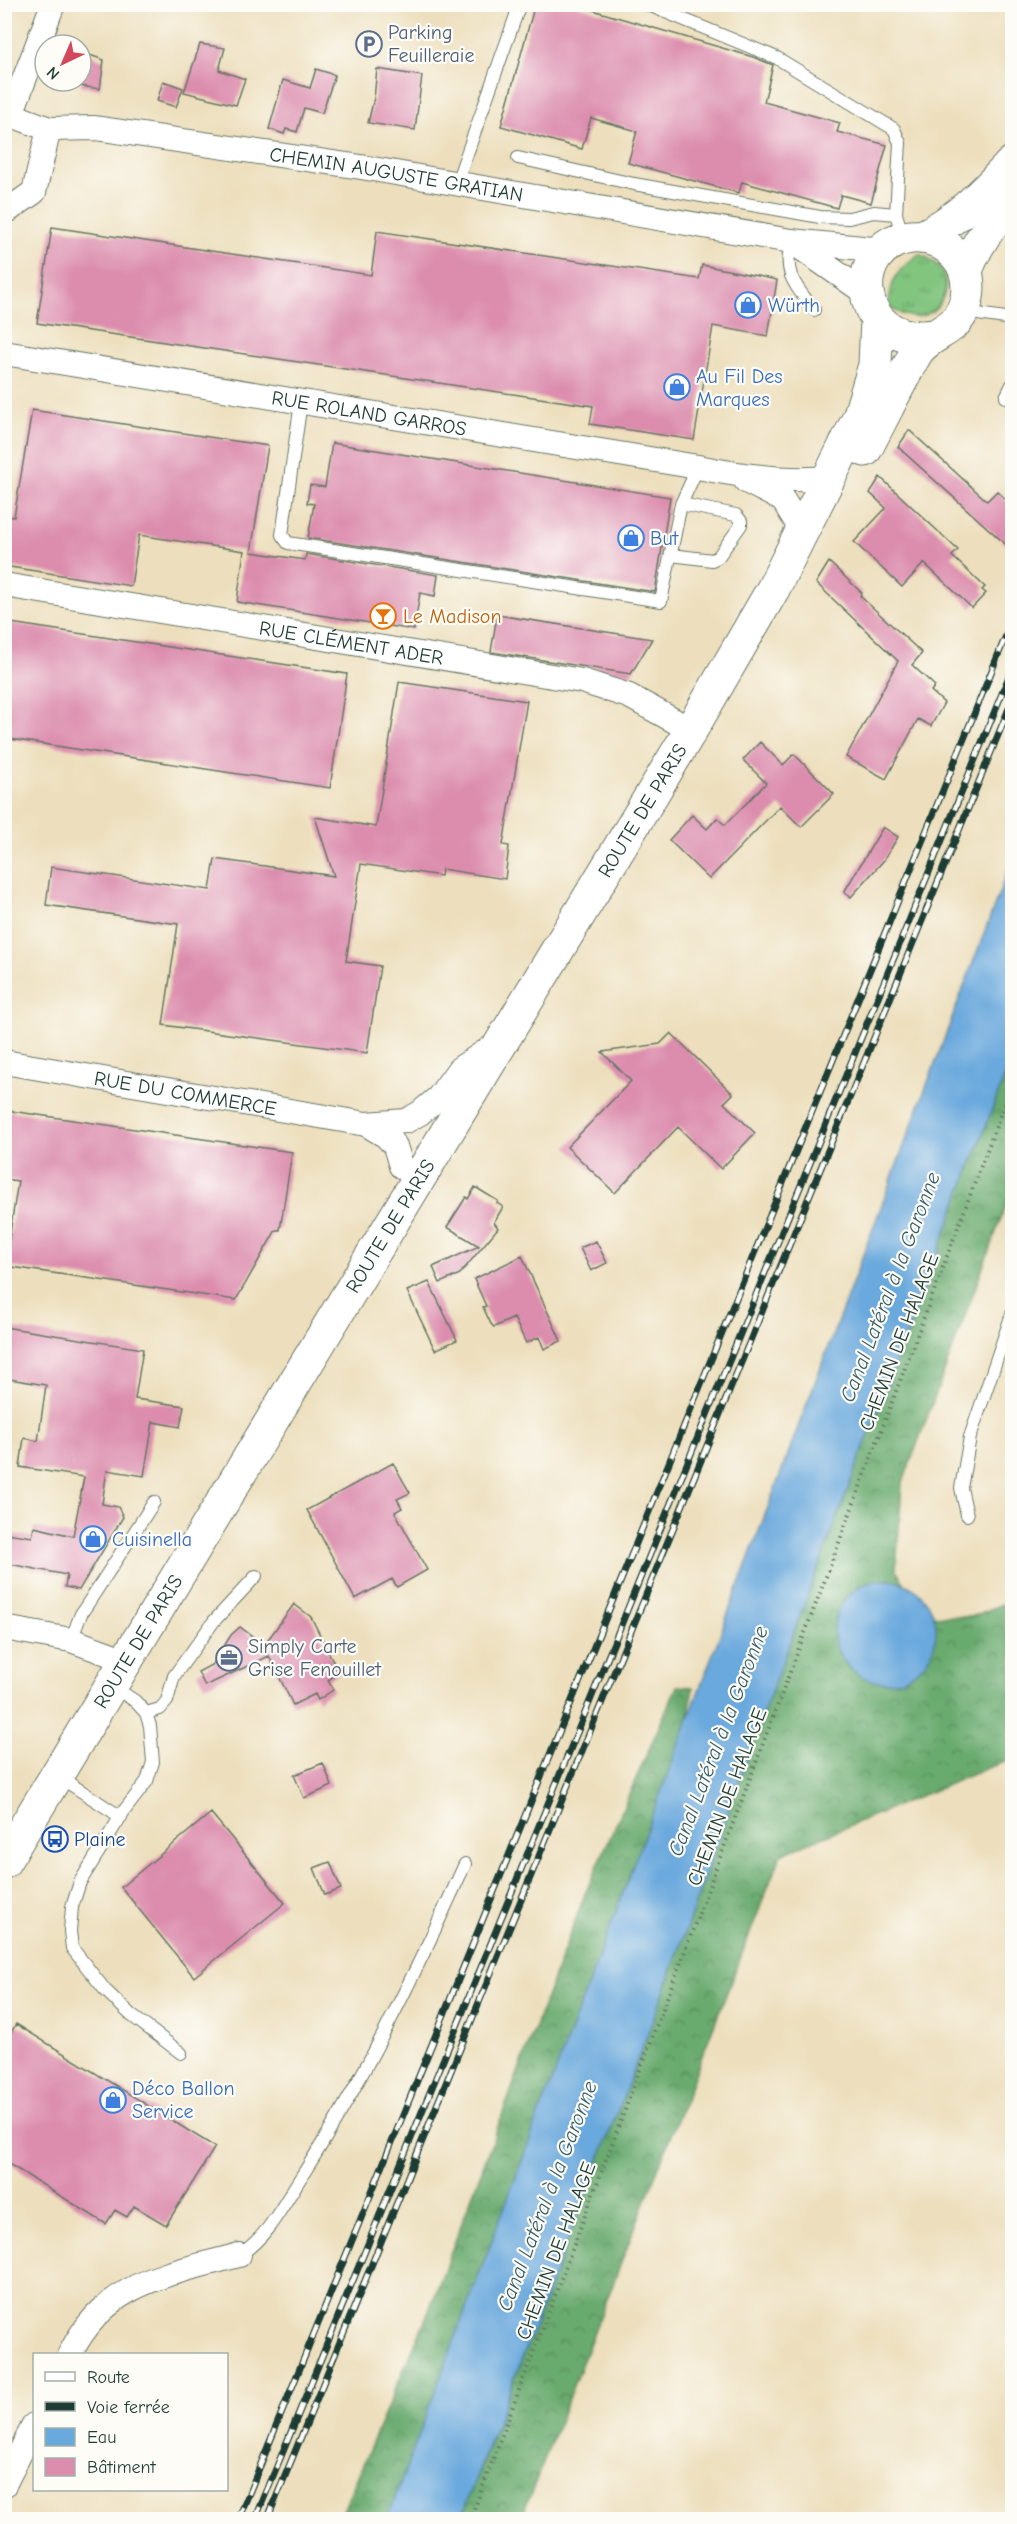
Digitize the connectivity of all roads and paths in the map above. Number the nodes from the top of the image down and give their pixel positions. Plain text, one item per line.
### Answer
1 (53, 4) edge
2 (520, 4) edge
3 (646, 4) edge
4 (8, 113) edge
5 (49, 129) junction
6 (518, 158) dead end
7 (1012, 163) edge
8 (457, 182) junction
9 (1012, 197) edge
10 (4, 213) edge
11 (901, 235) junction
12 (791, 241) junction
13 (966, 271) junction
14 (872, 306) junction
15 (814, 310) dead end
16 (963, 311) junction
17 (1012, 319) edge
18 (933, 336) junction
19 (4, 353) edge
20 (1012, 385) edge
21 (1006, 397) dead end
22 (301, 402) junction
23 (698, 467) junction
24 (736, 476) junction
25 (830, 478) junction
26 (681, 504) junction
27 (802, 531) junction
28 (671, 555) junction
29 (4, 585) edge
30 (773, 589) junction
31 (691, 730) junction
32 (501, 1041) junction
33 (4, 1062) edge
34 (1012, 1084) edge
35 (366, 1124) junction
36 (419, 1177) junction
37 (1012, 1314) edge
38 (154, 1502) dead end
39 (967, 1515) dead end
40 (256, 1576) dead end
41 (4, 1628) edge
42 (71, 1640) junction
43 (118, 1673) junction
44 (146, 1713) junction
45 (57, 1776) junction
46 (121, 1817) junction
47 (4, 1862) edge
48 (465, 1863) dead end
49 (181, 2053) dead end
50 (239, 2254) joint
51 (71, 2353) edge
52 (33, 2427) edge
53 (4, 2485) edge
54 (470, 2520) edge

1 - 4 street
2 - 8 lane
3 - 11 lane
4 - 5 street, CHEMIN AUGUSTE GRATIAN
5 - 8 street, CHEMIN AUGUSTE GRATIAN
5 - 10 street
6 - 11 lane
7 - 11 main road
8 - 12 street, CHEMIN AUGUSTE GRATIAN
9 - 13 main road
11 - 12 street, CHEMIN AUGUSTE GRATIAN
11 - 13 main road
11 - 14 main road, ROUTE DE PARIS
12 - 14 street, CHEMIN AUGUSTE GRATIAN
12 - 15 lane
13 - 16 main road
14 - 18 main road
14 - 25 main road, ROUTE DE PARIS
16 - 17 lane
16 - 18 main road, ROUTE DE PARIS
18 - 30 main road, ROUTE DE PARIS
19 - 22 street, RUE ROLAND GARROS
20 - 21 lane
22 - 23 street, RUE ROLAND GARROS
22 - 28 lane
23 - 24 street, RUE ROLAND GARROS
23 - 26 lane
24 - 25 street, RUE ROLAND GARROS
24 - 27 street, RUE ROLAND GARROS
25 - 27 main road, ROUTE DE PARIS
26 - 28 lane
26 - 28 lane
27 - 30 main road, ROUTE DE PARIS
29 - 31 street, RUE CLÉMENT ADER
30 - 31 main road, ROUTE DE PARIS
31 - 32 main road, ROUTE DE PARIS
32 - 35 street, RUE DU COMMERCE
32 - 36 main road, ROUTE DE PARIS
33 - 35 street, RUE DU COMMERCE
34 - 54 path, CHEMIN DE HALAGE
35 - 36 street, RUE DU COMMERCE
36 - 43 main road, ROUTE DE PARIS
37 - 39 lane
38 - 42 lane
40 - 44 lane
41 - 42 street
42 - 43 street
43 - 44 lane
43 - 45 main road, ROUTE DE PARIS
44 - 46 lane
45 - 46 lane
45 - 47 main road, ROUTE DE PARIS
46 - 49 lane
48 - 50 lane
50 - 51 street
52 - 53 street

